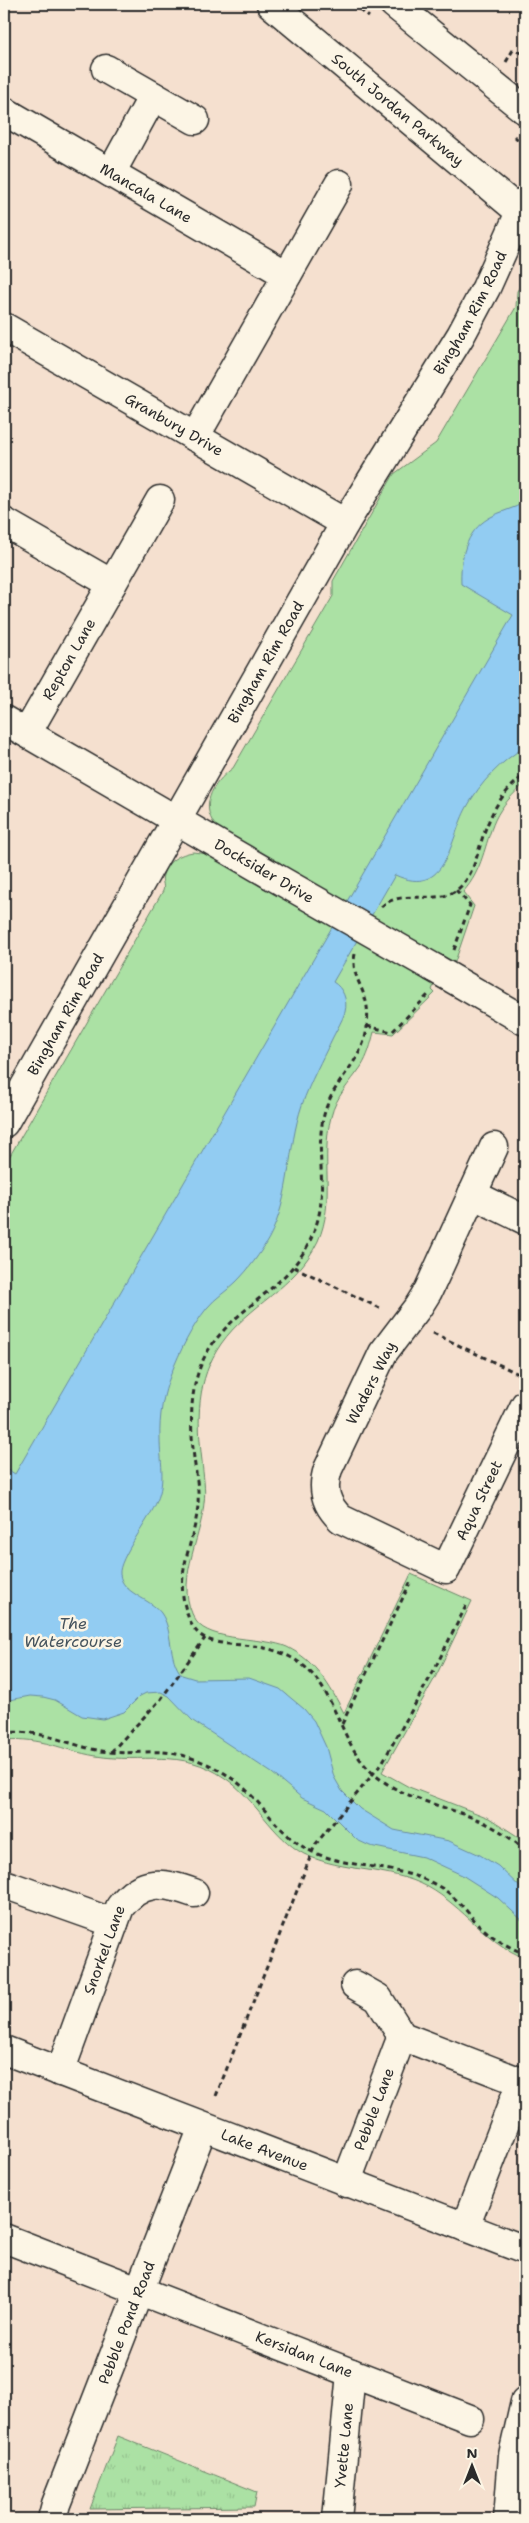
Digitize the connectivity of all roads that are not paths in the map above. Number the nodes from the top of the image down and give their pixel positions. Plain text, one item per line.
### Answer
1 (271, 4) edge
2 (394, 4) edge
3 (106, 69) dead end
4 (154, 96) junction
5 (525, 110) edge
6 (4, 111) edge
7 (195, 120) dead end
8 (111, 174) junction
9 (339, 184) dead end
10 (524, 209) edge
11 (287, 275) junction
12 (4, 327) edge
13 (195, 437) junction
14 (160, 500) dead end
15 (4, 522) edge
16 (345, 523) junction
17 (112, 584) junction
18 (15, 727) edge
19 (176, 819) junction
20 (525, 1021) edge
21 (8, 1106) edge
22 (494, 1147) dead end
23 (472, 1194) junction
24 (525, 1220) edge
25 (524, 1413) edge
26 (446, 1569) joint
27 (4, 1884) edge
28 (194, 1893) dead end
29 (114, 1923) junction
30 (355, 1985) dead end
31 (402, 2036) junction
32 (4, 2050) edge
33 (60, 2072) junction
34 (523, 2081) edge
35 (203, 2127) junction
36 (346, 2183) junction
37 (465, 2227) junction
38 (4, 2238) edge
39 (525, 2250) edge
40 (139, 2290) junction
41 (351, 2373) junction
42 (525, 2402) edge
43 (470, 2419) dead end
44 (521, 2436) edge
45 (52, 2519) edge
46 (337, 2519) edge
47 (508, 2519) edge

1 - 10 street, South Jordan Parkway
2 - 5 street
3 - 4 street
4 - 7 street
4 - 8 street
6 - 8 street, Mancala Lane
8 - 11 street, Mancala Lane
9 - 11 street
10 - 16 street, Bingham Rim Road
11 - 13 street
12 - 13 street, Granbury Drive
13 - 16 street, Granbury Drive
14 - 17 street, Repton Lane
15 - 17 street
16 - 19 street, Bingham Rim Road
17 - 18 street, Repton Lane
18 - 19 street, Docksider Drive
19 - 20 street, Docksider Drive, bridge
19 - 21 street, Bingham Rim Road
22 - 23 street, Waders Way
23 - 24 street
23 - 26 street, Waders Way
25 - 26 street, Aqua Street
27 - 29 street
28 - 29 street, Snorkel Lane
29 - 33 street, Snorkel Lane
30 - 31 street
31 - 34 street
31 - 36 street, Pebble Lane
32 - 33 street, Lake Avenue
33 - 35 street, Lake Avenue
34 - 37 street
35 - 36 street, Lake Avenue
35 - 40 street, Pebble Pond Road
36 - 37 street, Lake Avenue
37 - 39 street, Lake Avenue
38 - 40 street, Kersidan Lane
40 - 41 street, Kersidan Lane
40 - 45 street, Pebble Pond Road
41 - 43 street, Kersidan Lane
41 - 46 street, Yvette Lane
42 - 44 street
44 - 47 street

